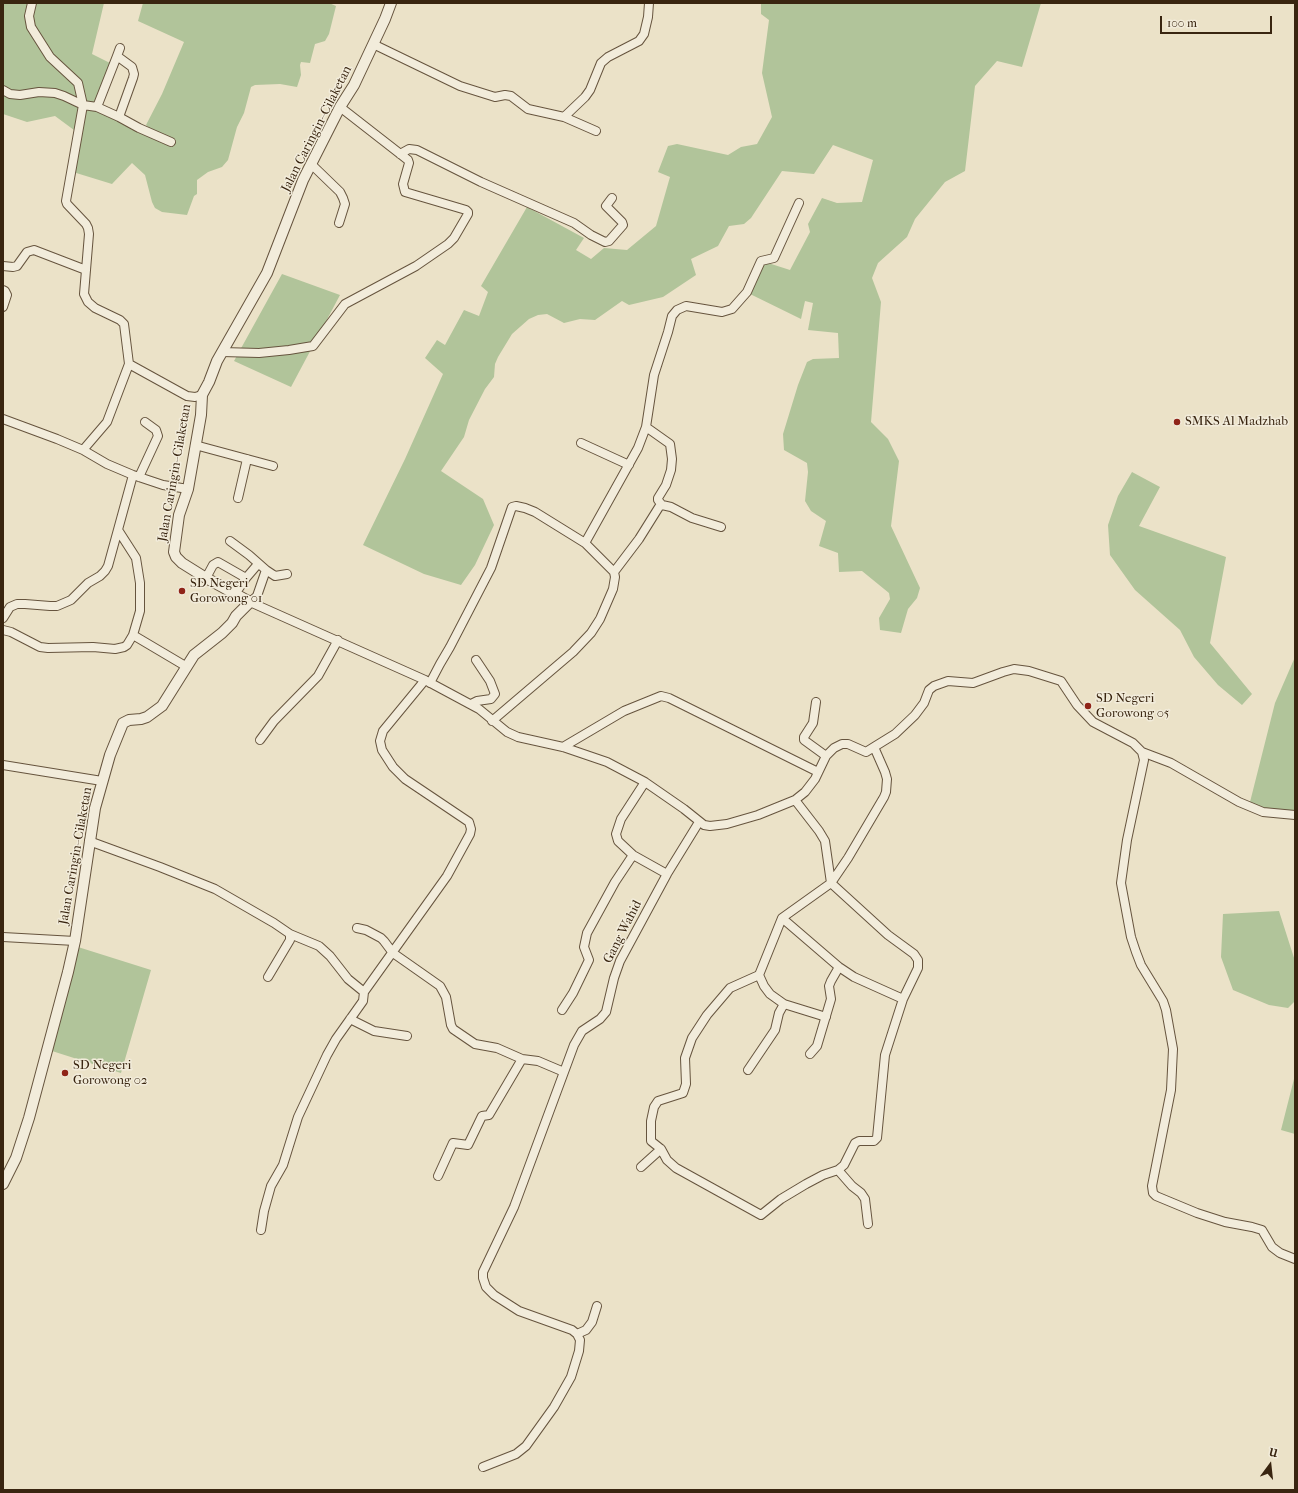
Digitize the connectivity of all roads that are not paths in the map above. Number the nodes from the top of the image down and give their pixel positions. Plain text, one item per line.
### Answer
1 (32, 3) edge
2 (390, 3) edge
3 (649, 3) edge
4 (373, 44) junction
5 (120, 48) dead end
6 (117, 56) junction
7 (3, 90) edge
8 (83, 105) junction
9 (97, 107) junction
10 (340, 107) junction
11 (119, 117) junction
12 (564, 117) junction
13 (596, 131) dead end
14 (171, 142) dead end
15 (400, 154) junction
16 (311, 164) junction
17 (612, 198) dead end
18 (799, 203) dead end
19 (339, 223) dead end
20 (3, 266) edge
21 (86, 270) junction
22 (3, 290) edge
23 (3, 306) edge
24 (222, 352) junction
25 (129, 364) junction
26 (202, 395) junction
27 (3, 419) edge
28 (145, 422) dead end
29 (646, 427) junction
30 (581, 443) dead end
31 (196, 445) junction
32 (83, 450) junction
33 (247, 459) junction
34 (629, 465) junction
35 (273, 466) dead end
36 (136, 476) junction
37 (188, 489) junction
38 (238, 498) dead end
39 (662, 505) junction
40 (721, 527) dead end
41 (118, 530) junction
42 (230, 541) dead end
43 (585, 543) junction
44 (258, 564) junction
45 (266, 570) junction
46 (614, 572) junction
47 (287, 574) dead end
48 (206, 578) junction
49 (246, 578) junction
50 (235, 594) junction
51 (250, 602) junction
52 (3, 618) edge
53 (3, 630) edge
54 (133, 635) junction
55 (338, 640) junction
56 (476, 660) dead end
57 (187, 667) junction
58 (428, 681) junction
59 (816, 702) dead end
60 (471, 704) junction
61 (492, 721) junction
62 (260, 740) dead end
63 (564, 747) junction
64 (874, 747) junction
65 (1142, 752) junction
66 (826, 756) junction
67 (3, 765) edge
68 (818, 772) junction
69 (102, 781) junction
70 (645, 782) junction
71 (795, 800) junction
72 (1295, 815) edge
73 (700, 822) junction
74 (89, 841) junction
75 (633, 855) junction
76 (667, 874) junction
77 (831, 883) junction
78 (782, 918) junction
79 (357, 928) dead end
80 (290, 934) junction
81 (3, 937) edge
82 (75, 941) junction
83 (393, 953) junction
84 (839, 967) junction
85 (759, 975) junction
86 (268, 977) dead end
87 (364, 992) junction
88 (903, 999) junction
89 (784, 1004) junction
90 (562, 1010) dead end
91 (826, 1017) junction
92 (350, 1019) junction
93 (407, 1036) dead end
94 (810, 1054) dead end
95 (522, 1059) junction
96 (748, 1070) dead end
97 (564, 1072) junction
98 (661, 1149) junction
99 (641, 1167) dead end
100 (838, 1170) junction
101 (438, 1176) dead end
102 (3, 1184) edge
103 (868, 1224) dead end
104 (262, 1230) dead end
105 (1295, 1259) edge
106 (597, 1306) dead end
107 (577, 1334) junction
108 (483, 1468) dead end

1 - 8 street
2 - 4 street, Jalan Caringin–Cilaketan
3 - 12 street
4 - 10 street, Jalan Caringin–Cilaketan
4 - 12 street
5 - 6 street
6 - 9 street
6 - 11 street
7 - 8 street
8 - 9 street
8 - 21 street
9 - 11 street
10 - 15 street
10 - 16 street, Jalan Caringin–Cilaketan
11 - 14 street
12 - 13 street
15 - 17 street
15 - 24 street
16 - 19 street
16 - 24 street, Jalan Caringin–Cilaketan
18 - 29 street
20 - 21 street
21 - 25 street
22 - 23 street
24 - 26 street, Jalan Caringin–Cilaketan
25 - 26 street
25 - 32 street
26 - 31 street, Jalan Caringin–Cilaketan
27 - 32 street
28 - 36 street
29 - 34 street
29 - 39 street
30 - 34 street
31 - 33 street
31 - 37 street, Jalan Caringin–Cilaketan
32 - 36 street
33 - 35 street
33 - 38 street
34 - 43 street
36 - 37 street
36 - 41 street
37 - 48 street, Jalan Caringin–Cilaketan
39 - 40 street
39 - 46 street
41 - 52 street
41 - 54 street
42 - 44 street
43 - 46 street
43 - 58 street
44 - 45 street
44 - 49 street
45 - 47 street
45 - 51 street
46 - 61 street
48 - 49 street
48 - 50 street, Jalan Caringin–Cilaketan
49 - 50 street
50 - 51 street, Jalan Caringin–Cilaketan
51 - 55 street
51 - 57 street, Jalan Caringin–Cilaketan
53 - 54 street
54 - 57 street
55 - 58 street
55 - 62 street
56 - 60 street
57 - 69 street, Jalan Caringin–Cilaketan
58 - 60 street
58 - 83 street
59 - 66 street
60 - 61 street
61 - 63 street
63 - 68 street
63 - 70 street
64 - 65 street
64 - 66 street
64 - 77 street
65 - 72 street
65 - 105 street
66 - 68 street
67 - 69 street
68 - 71 street
69 - 74 street, Jalan Caringin–Cilaketan
70 - 73 street
70 - 75 street
71 - 73 street
71 - 77 street
73 - 76 street, Gang Wahid
74 - 80 street
74 - 82 street, Jalan Caringin–Cilaketan
75 - 76 street
75 - 90 street
76 - 97 street, Gang Wahid
77 - 78 street
77 - 88 street
78 - 84 street
78 - 85 street
79 - 83 street
80 - 86 street
80 - 87 street
81 - 82 street
82 - 102 street, Jalan Caringin–Cilaketan
83 - 87 street
83 - 95 street
84 - 88 street
84 - 91 street
85 - 89 street
85 - 98 street
87 - 92 street
88 - 100 street
89 - 91 street
89 - 96 street
91 - 94 street
92 - 93 street
92 - 104 street
95 - 97 street
95 - 101 street
97 - 107 street, Gang Wahid
98 - 99 street
98 - 100 street
100 - 103 street
106 - 107 street
107 - 108 street

